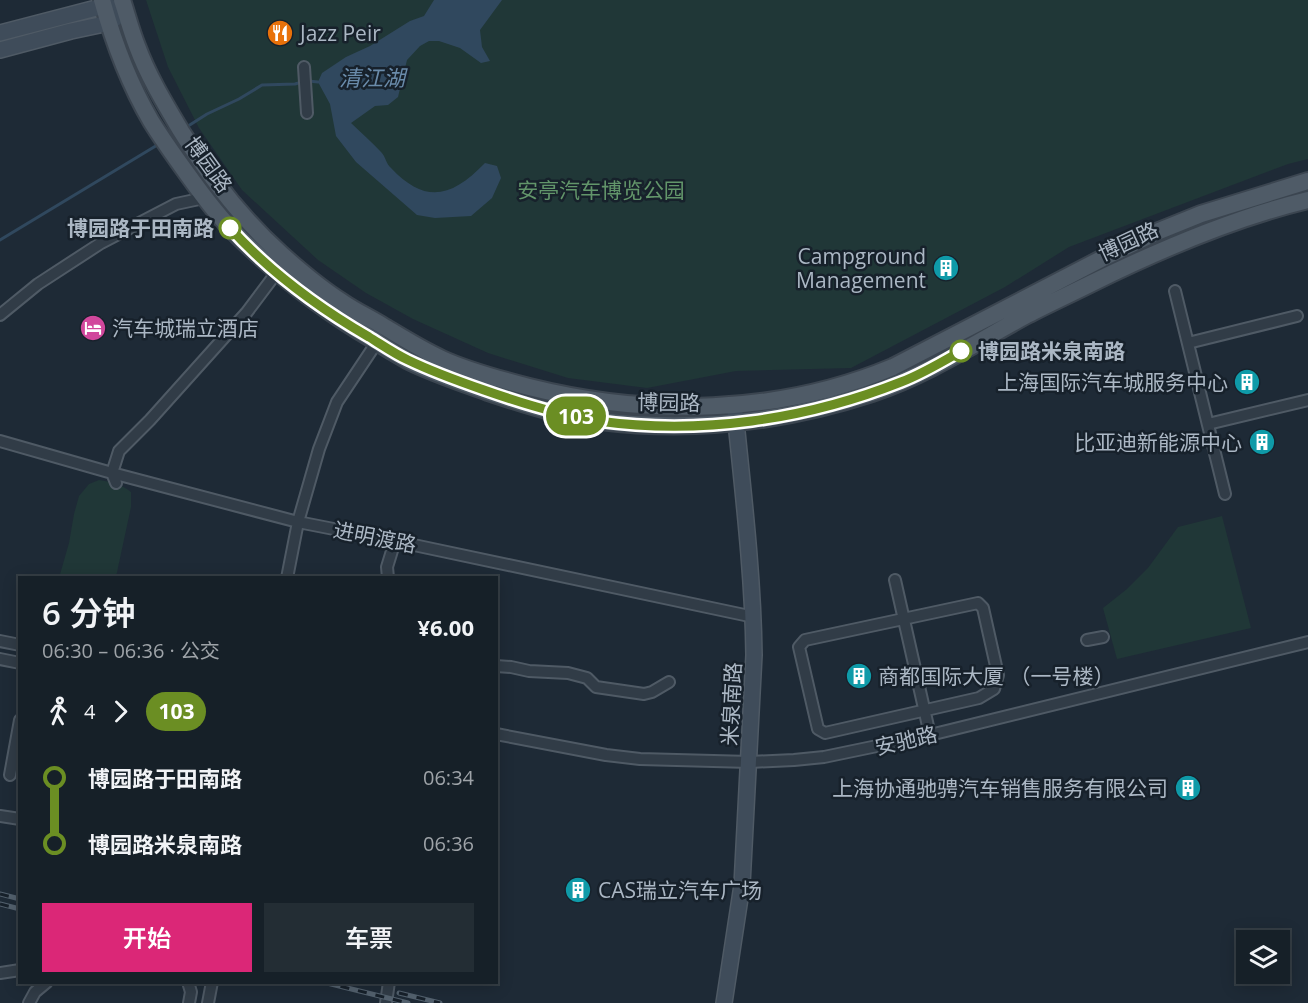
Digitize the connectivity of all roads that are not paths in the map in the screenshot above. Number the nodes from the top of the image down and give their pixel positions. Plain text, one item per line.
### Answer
1 (103, 3) edge
2 (124, 5) edge
3 (109, 23) junction
4 (0, 33) edge
5 (0, 50) edge
6 (304, 67) dead end
7 (307, 113) dead end
8 (1308, 182) edge
9 (204, 198) junction
10 (1308, 200) edge
11 (277, 272) junction
12 (1175, 291) dead end
13 (0, 315) edge
14 (1297, 316) dead end
15 (378, 342) junction
16 (1188, 344) junction
17 (1308, 400) edge
18 (734, 406) junction
19 (736, 423) junction
20 (1208, 424) junction
21 (0, 441) edge
22 (114, 478) junction
23 (1225, 494) dead end
24 (298, 522) junction
25 (395, 541) junction
26 (287, 576) edge
27 (387, 576) edge
28 (895, 580) dead end
29 (754, 617) junction
30 (904, 619) junction
31 (1103, 637) dead end
32 (1088, 640) dead end
33 (0, 641) edge
34 (1308, 642) edge
35 (18, 645) edge
36 (0, 659) edge
37 (18, 663) edge
38 (498, 666) edge
39 (669, 682) dead end
40 (924, 710) junction
41 (18, 731) edge
42 (498, 734) edge
43 (930, 735) junction
44 (750, 762) junction
45 (10, 775) dead end
46 (0, 816) edge
47 (18, 819) edge
48 (18, 970) edge
49 (0, 973) edge
50 (45, 984) edge
51 (189, 984) edge
52 (212, 984) edge
53 (389, 984) edge
54 (29, 1003) edge
55 (189, 1003) edge
56 (208, 1003) edge
57 (386, 1003) edge
58 (724, 1003) edge

1 - 2 main road
1 - 3 main road, 博园路
1 - 4 main road
2 - 3 main road
2 - 18 main road, 博园路
3 - 5 main road
3 - 9 main road, 博园路
6 - 7 street
8 - 18 main road, 博园路
9 - 11 main road, 博园路
9 - 13 street
10 - 19 main road, 博园路
11 - 15 main road, 博园路
11 - 22 street
12 - 16 street
14 - 16 street
15 - 19 main road, 博园路
15 - 24 street
16 - 20 street
17 - 20 street
18 - 19 main road, 米泉南路
19 - 29 main road, 米泉南路
20 - 23 street
21 - 22 street, 进明渡路
22 - 24 street, 进明渡路
24 - 25 street, 进明渡路
24 - 26 street
25 - 27 street
25 - 29 street, 进明渡路
28 - 30 street
29 - 44 main road, 米泉南路
30 - 40 street
30 - 40 street
30 - 40 street
31 - 32 street
33 - 35 street
34 - 43 street, 安驰路
36 - 37 street
38 - 39 street
40 - 43 street
41 - 45 street
42 - 44 street, 安驰路
43 - 44 street, 安驰路
44 - 58 main road, 米泉南路
46 - 47 street
48 - 49 street
50 - 54 street
51 - 55 street
52 - 56 street
53 - 57 street

